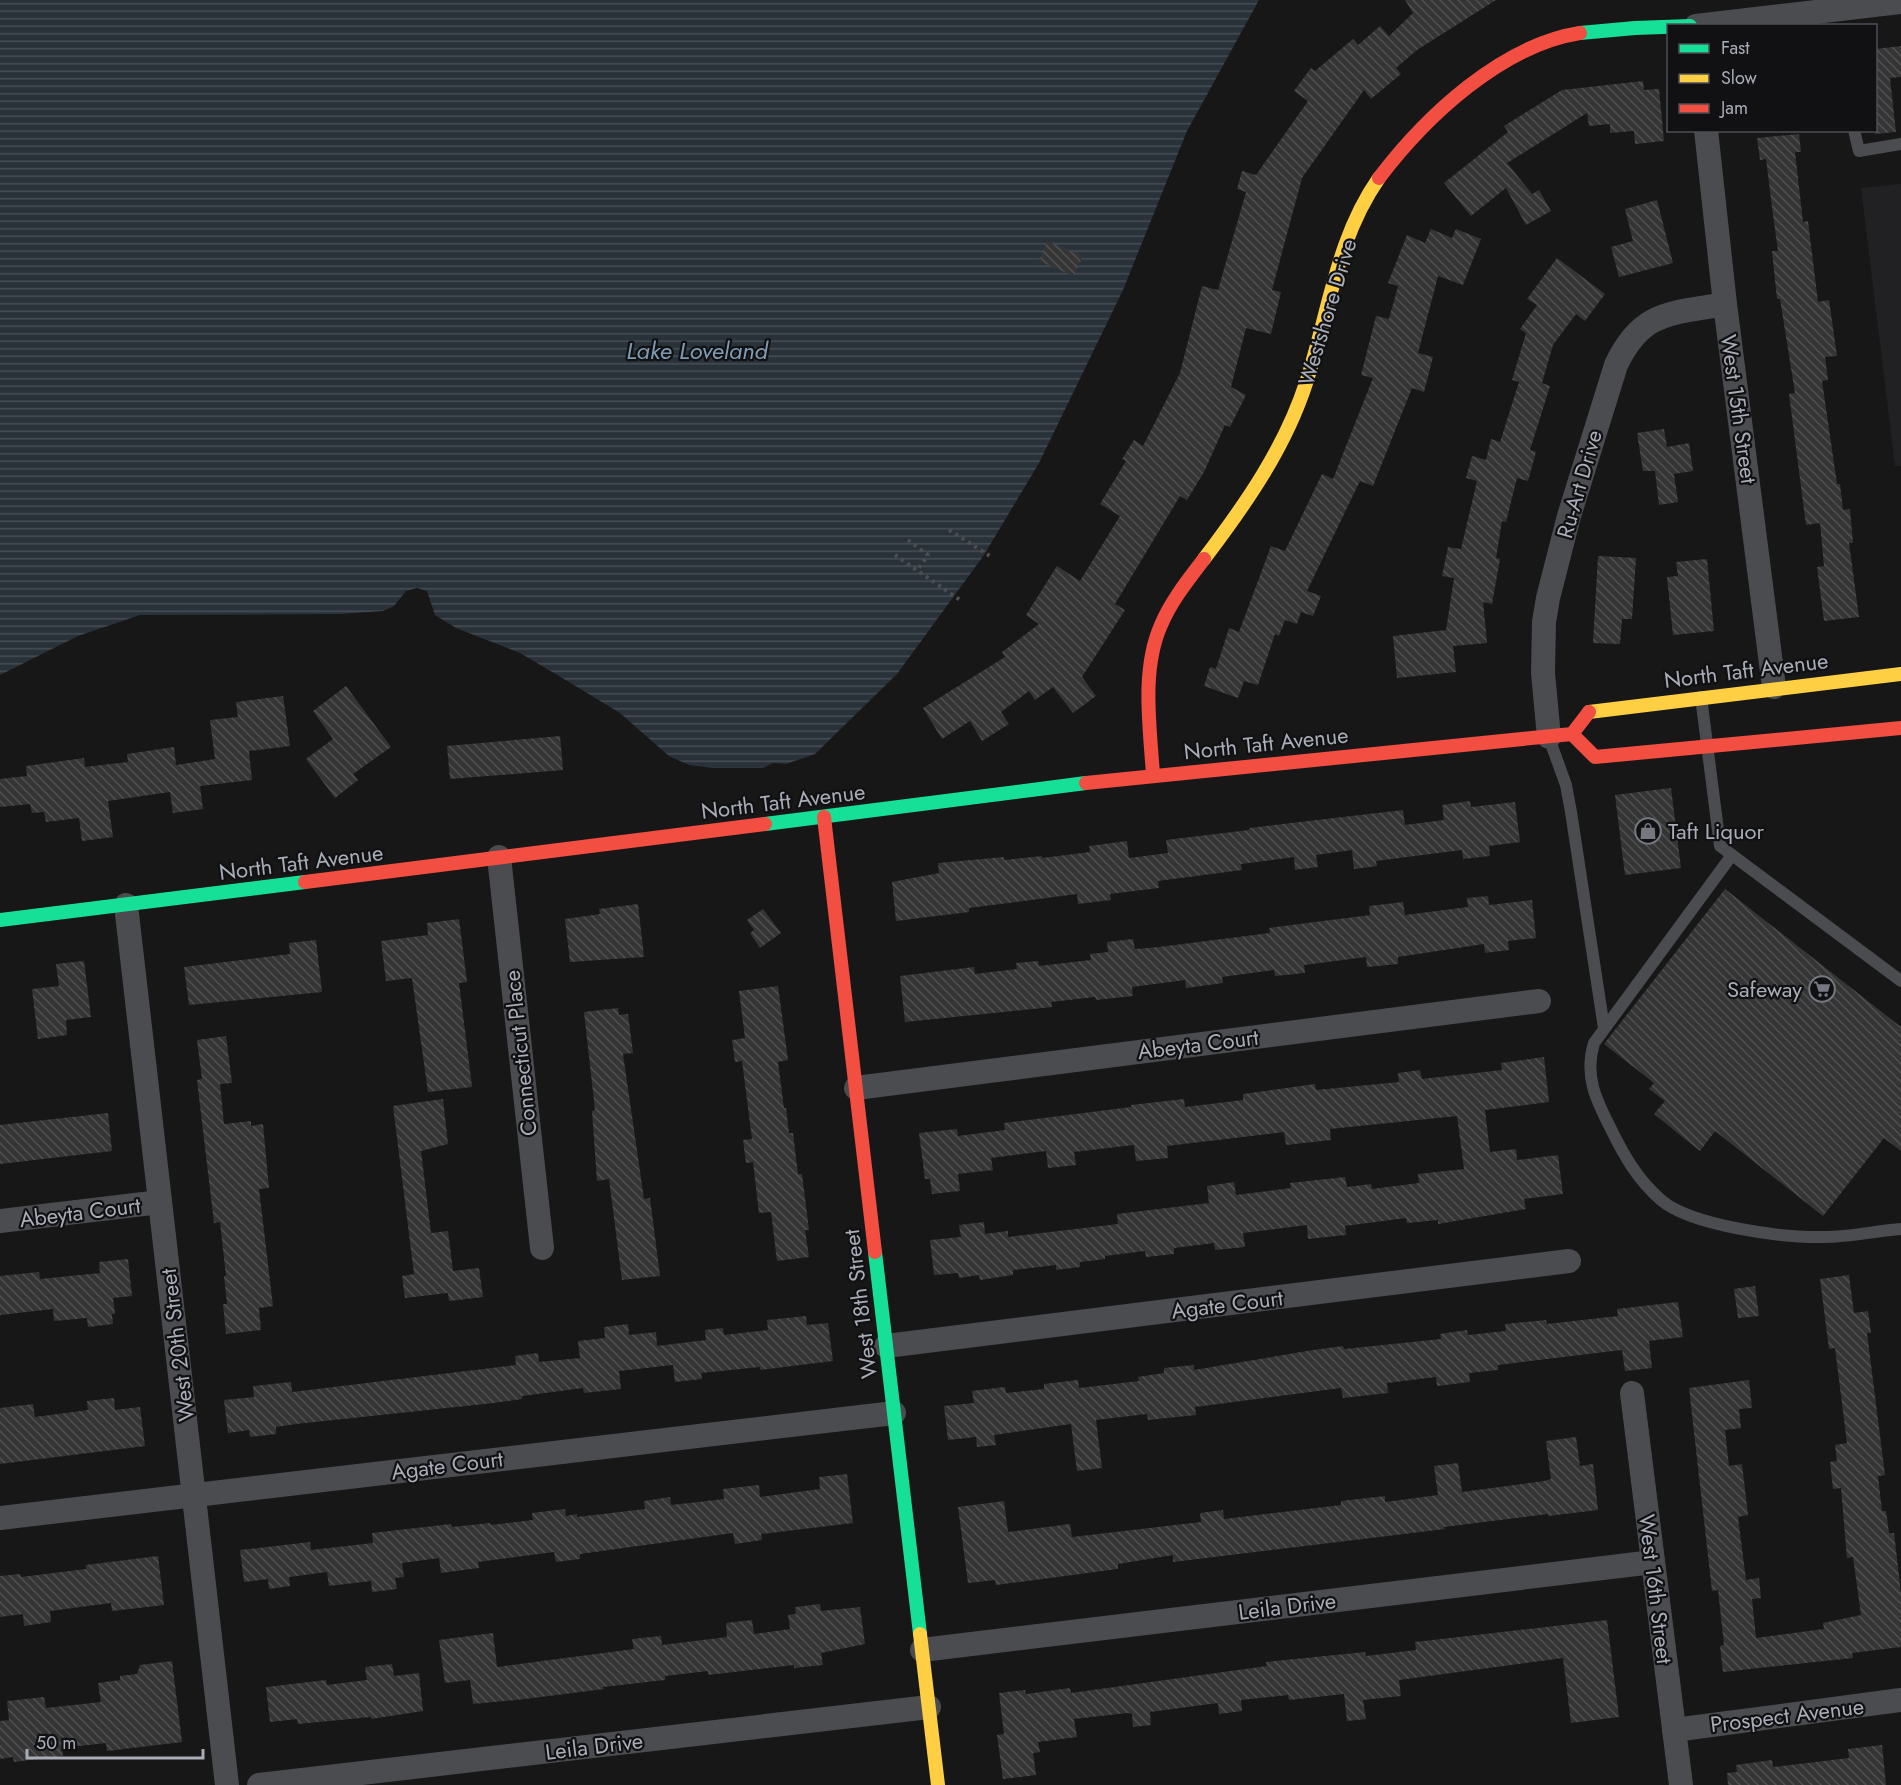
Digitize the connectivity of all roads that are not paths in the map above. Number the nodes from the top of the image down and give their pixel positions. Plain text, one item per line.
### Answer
1 (1901, 2) edge
2 (1841, 17) edge
3 (1728, 24) edge
4 (1667, 25) edge
5 (1706, 132) edge
6 (1854, 132) edge
7 (1901, 144) edge
8 (1725, 304) junction
9 (1901, 674) edge
10 (1774, 687) junction
11 (1701, 696) junction
12 (1901, 728) edge
13 (1561, 736) junction
14 (1707, 747) junction
15 (1152, 775) junction
16 (824, 817) junction
17 (1732, 855) junction
18 (499, 857) junction
19 (126, 905) junction
20 (0, 920) edge
21 (1901, 981) edge
22 (1539, 1001) dead end
23 (1604, 1028) junction
24 (856, 1088) junction
25 (160, 1202) junction
26 (0, 1221) edge
27 (1901, 1229) edge
28 (542, 1248) dead end
29 (1569, 1262) dead end
30 (886, 1346) junction
31 (1632, 1393) dead end
32 (894, 1413) junction
33 (194, 1496) junction
34 (0, 1518) edge
35 (1653, 1562) junction
36 (922, 1650) junction
37 (1901, 1700) edge
38 (928, 1707) junction
39 (1674, 1730) junction
40 (227, 1785) edge
41 (259, 1785) edge
42 (938, 1785) edge
43 (1681, 1785) edge

1 - 2 street
2 - 3 street
4 - 15 main road, Westshore Drive
5 - 8 street, West 15th Street
6 - 7 lane
8 - 10 street, West 15th Street
8 - 13 street, Ru-Art Drive
9 - 10 main road, North Taft Avenue
10 - 11 main road, North Taft Avenue
11 - 13 main road, North Taft Avenue
11 - 14 lane
12 - 14 main road
13 - 14 main road
13 - 15 main road, North Taft Avenue
13 - 23 lane
14 - 17 lane
15 - 16 main road, North Taft Avenue
16 - 18 main road, North Taft Avenue
16 - 24 main road, West 18th Street
17 - 21 lane
17 - 23 lane
18 - 19 main road, North Taft Avenue
18 - 28 street, Connecticut Place
19 - 20 main road, North Taft Avenue
19 - 25 street, West 20th Street
22 - 24 street, Abeyta Court
23 - 27 lane
24 - 30 main road, West 18th Street
25 - 26 street, Abeyta Court
25 - 33 street, West 20th Street
29 - 30 street, Agate Court
30 - 32 main road, West 18th Street
31 - 35 street, West 16th Street
32 - 33 street, Agate Court
32 - 36 main road, West 18th Street
33 - 34 street, Agate Court
33 - 40 street, West 20th Street
35 - 36 street, Leila Drive
35 - 39 street, West 16th Street
36 - 38 main road, West 18th Street
37 - 39 street, Prospect Avenue
38 - 41 street, Leila Drive
38 - 42 main road, West 18th Street
39 - 43 street, West 16th Street

